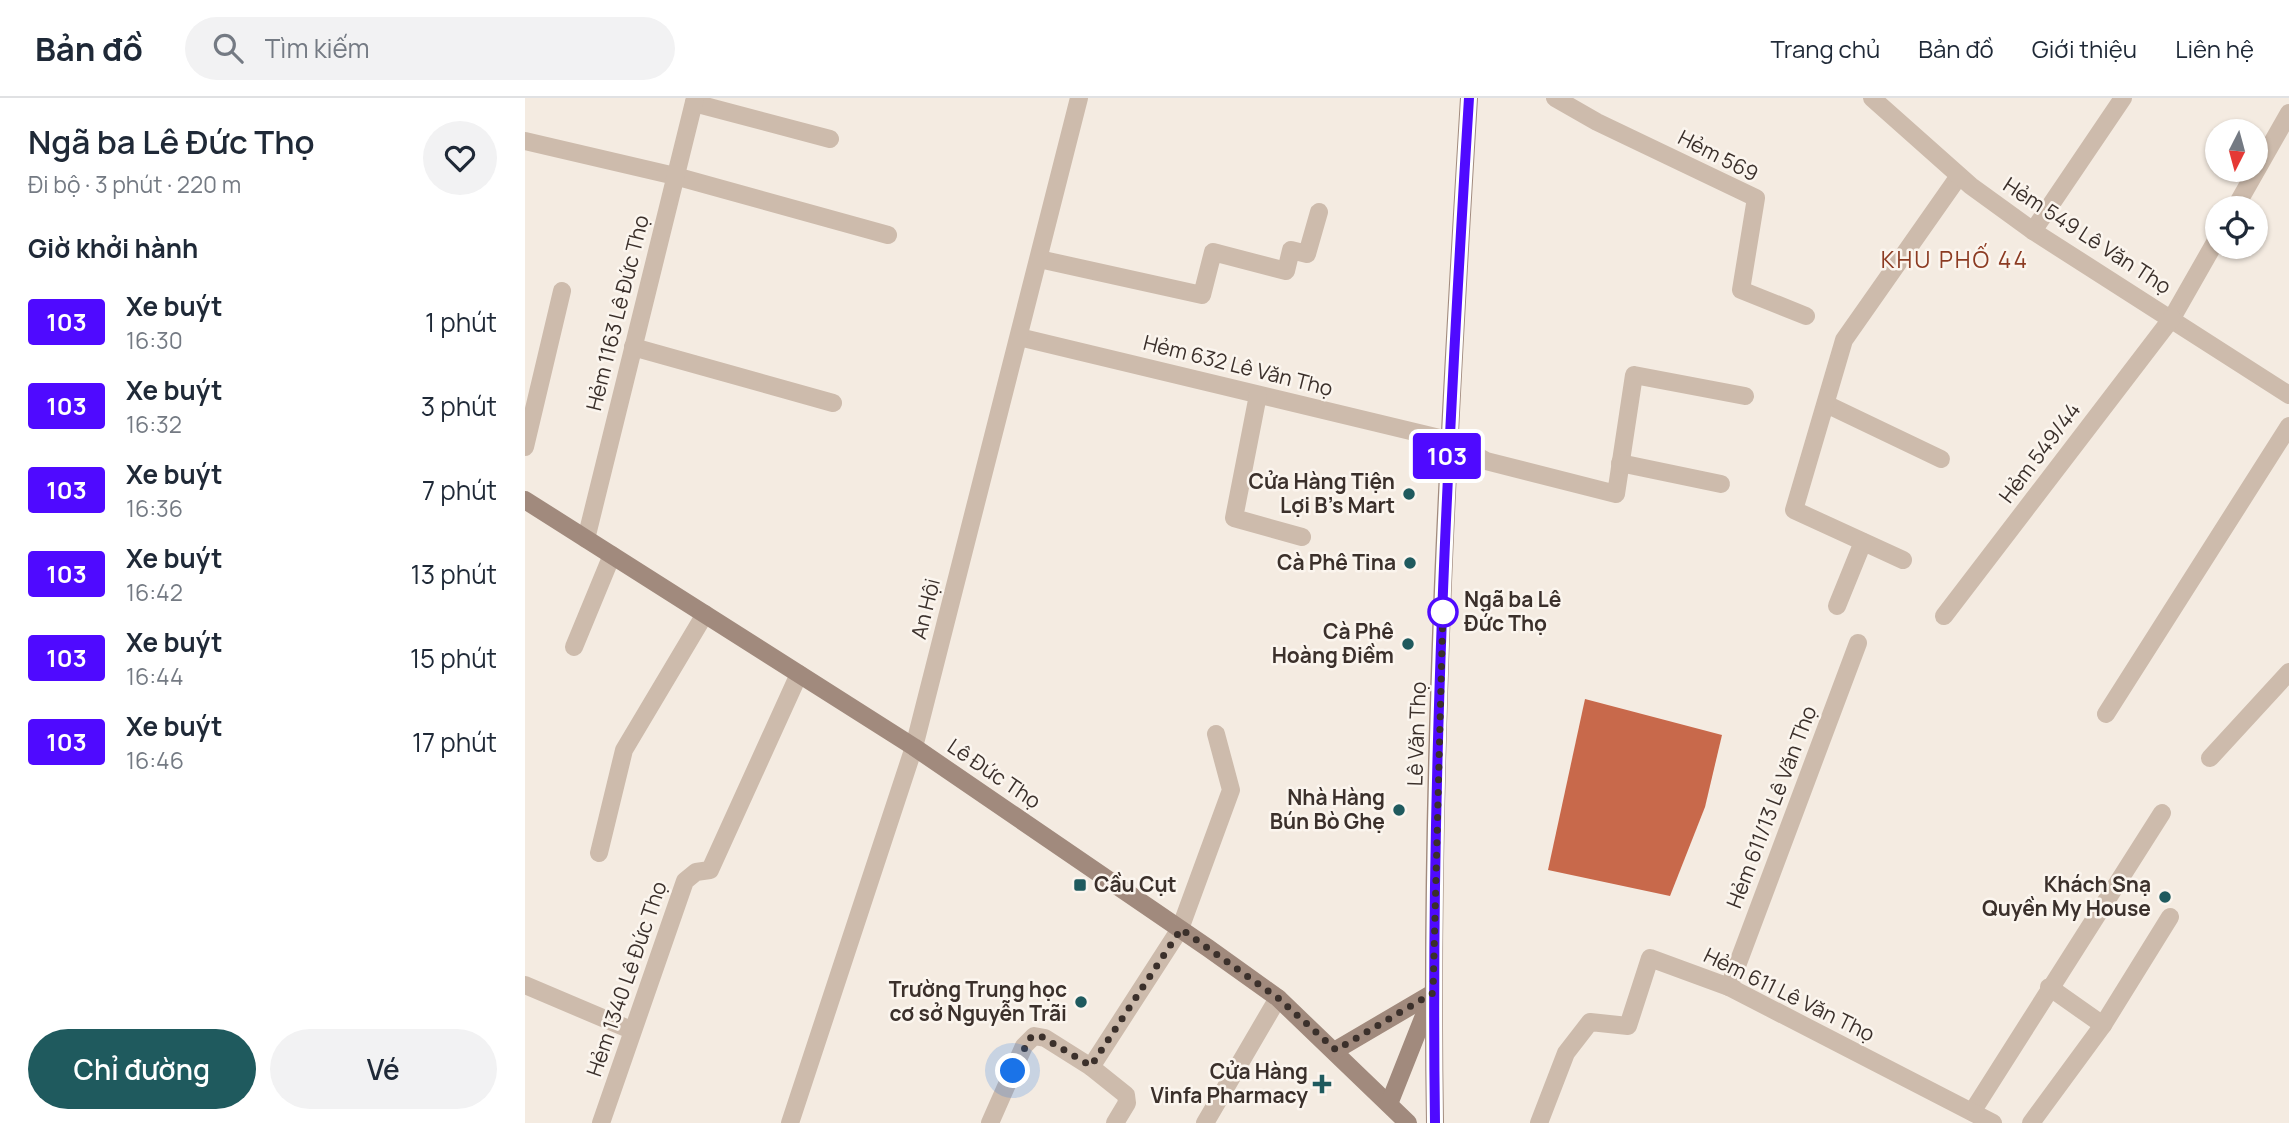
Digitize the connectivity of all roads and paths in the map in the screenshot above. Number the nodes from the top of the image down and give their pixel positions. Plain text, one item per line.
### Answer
1 (1079, 98) edge
2 (1469, 98) edge
3 (1555, 98) edge
4 (2123, 98) edge
5 (695, 100) edge
6 (1879, 100) edge
7 (2289, 113) edge
8 (830, 139) dead end
9 (525, 141) edge
10 (675, 176) junction
11 (1959, 176) junction
12 (2242, 196) edge
13 (1319, 212) dead end
14 (2033, 231) junction
15 (888, 235) dead end
16 (1039, 259) junction
17 (2206, 259) edge
18 (562, 291) dead end
19 (1806, 316) dead end
20 (2172, 318) junction
21 (1019, 337) junction
22 (633, 347) junction
23 (1258, 395) junction
24 (2289, 395) edge
25 (1745, 396) dead end
26 (834, 403) dead end
27 (1826, 404) junction
28 (2289, 426) edge
29 (1448, 440) junction
30 (525, 447) edge
31 (1941, 459) dead end
32 (1620, 463) junction
33 (1721, 484) dead end
34 (525, 500) edge
35 (1302, 537) dead end
36 (586, 539) junction
37 (1864, 542) junction
38 (612, 555) junction
39 (1903, 560) dead end
40 (1837, 606) dead end
41 (705, 614) junction
42 (1944, 616) dead end
43 (1858, 643) dead end
44 (574, 647) dead end
45 (2289, 672) edge
46 (799, 674) junction
47 (2106, 714) dead end
48 (1216, 734) dead end
49 (914, 747) junction
50 (2210, 758) dead end
51 (2162, 813) dead end
52 (599, 853) dead end
53 (2170, 917) dead end
54 (1181, 929) junction
55 (525, 985) edge
56 (1729, 987) junction
57 (2049, 987) junction
58 (1433, 993) junction
59 (1278, 998) junction
60 (2103, 1025) junction
61 (631, 1030) junction
62 (1336, 1050) junction
63 (1091, 1066) junction
64 (1389, 1104) junction
65 (1972, 1112) junction
66 (601, 1123) edge
67 (790, 1123) edge
68 (990, 1123) edge
69 (1115, 1123) edge
70 (1205, 1123) edge
71 (1408, 1123) edge
72 (1435, 1123) edge
73 (1539, 1123) edge
74 (1993, 1123) edge
75 (2031, 1123) edge

1 - 16 street, An Hội
2 - 29 main road, Lê Văn Thọ
3 - 19 street, Hẻm 569
4 - 14 street
5 - 8 street
5 - 10 street, Hẻm 1163 Lê Đức Thọ
6 - 11 street, Hẻm 549 Lê Văn Thọ
7 - 12 street
9 - 10 street
10 - 15 street
10 - 22 street, Hẻm 1163 Lê Đức Thọ
11 - 14 street, Hẻm 549 Lê Văn Thọ
11 - 27 street
13 - 16 street
14 - 20 street, Hẻm 549 Lê Văn Thọ
16 - 21 street, An Hội
17 - 20 street, Hẻm 549/44
18 - 30 street
20 - 24 street, Hẻm 549 Lê Văn Thọ
20 - 42 street, Hẻm 549/44
21 - 23 street, Hẻm 632 Lê Văn Thọ
21 - 49 street, An Hội
22 - 26 street
22 - 36 street, Hẻm 1163 Lê Đức Thọ
23 - 29 street, Hẻm 632 Lê Văn Thọ
23 - 35 street
25 - 32 street
27 - 31 street
27 - 37 street
28 - 47 street
29 - 32 street, Hẻm 632 Lê Văn Thọ
29 - 58 main road, Lê Văn Thọ
32 - 33 street
34 - 36 main road, Lê Đức Thọ
36 - 38 main road, Lê Đức Thọ
37 - 39 street
37 - 40 street
38 - 41 main road, Lê Đức Thọ
38 - 44 street
41 - 46 main road, Lê Đức Thọ
41 - 52 street
43 - 56 street, Hẻm 611/13 Lê Văn Thọ
45 - 50 street
46 - 49 main road, Lê Đức Thọ
46 - 61 street, Hẻm 1340 Lê Đức Thọ
48 - 54 street
49 - 54 main road, Lê Đức Thọ
49 - 67 street, An Hội
51 - 57 street
53 - 60 street
54 - 59 main road, Lê Đức Thọ
54 - 63 street
55 - 61 street
56 - 65 street, Hẻm 611 Lê Văn Thọ
56 - 73 street, Hẻm 611 Lê Văn Thọ
57 - 60 street
57 - 65 street
58 - 62 main road
58 - 64 main road
58 - 72 main road, Lê Văn Thọ
59 - 62 main road, Lê Đức Thọ
59 - 70 street
60 - 75 street
61 - 66 street, Hẻm 1340 Lê Đức Thọ
62 - 64 main road, Lê Đức Thọ
63 - 68 street
63 - 69 street
64 - 71 main road, Lê Đức Thọ
65 - 74 street, Hẻm 611 Lê Văn Thọ

